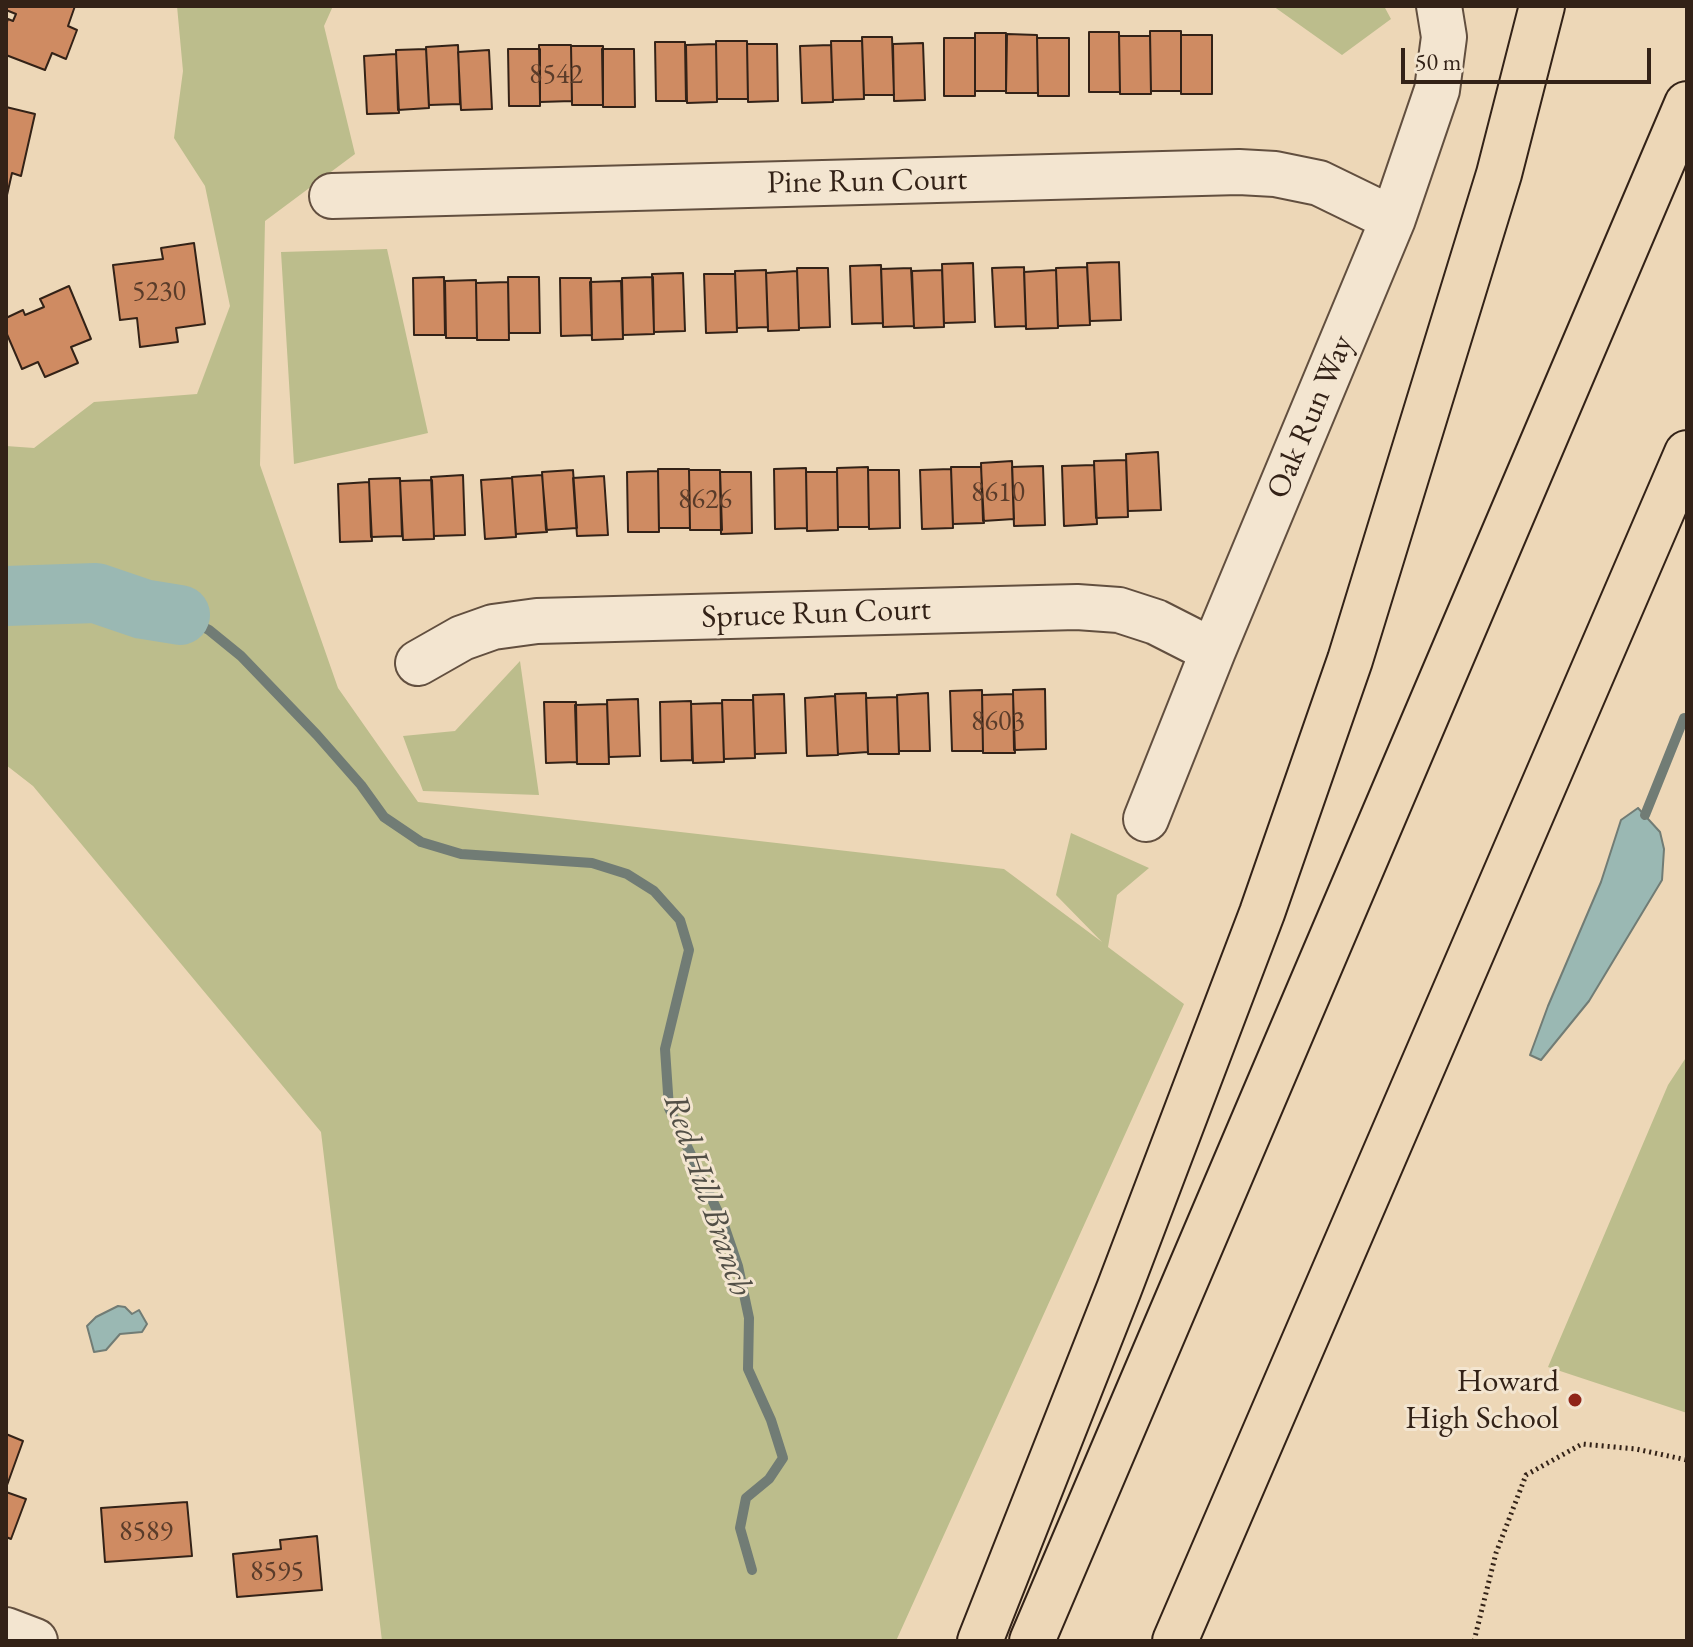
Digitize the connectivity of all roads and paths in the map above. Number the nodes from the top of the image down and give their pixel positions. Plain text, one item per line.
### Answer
1 (1439, 6) edge
2 (1542, 6) edge
3 (1687, 104) edge
4 (332, 196) dead end
5 (1393, 219) junction
6 (1687, 453) edge
7 (1687, 492) edge
8 (1609, 636) junction
9 (1213, 651) junction
10 (418, 663) dead end
11 (1146, 819) dead end
12 (1687, 1460) edge
13 (6, 1630) edge
14 (35, 1641) edge
15 (980, 1641) edge
16 (1032, 1641) edge
17 (1175, 1641) edge
18 (1474, 1641) edge

1 - 5 street, Oak Run Way
2 - 15 highway
3 - 16 highway
4 - 5 street, Pine Run Court
5 - 9 street, Oak Run Way
6 - 8 highway
7 - 8 highway
8 - 17 highway
9 - 10 street, Spruce Run Court
9 - 11 street, Oak Run Way
12 - 18 path
13 - 14 street

